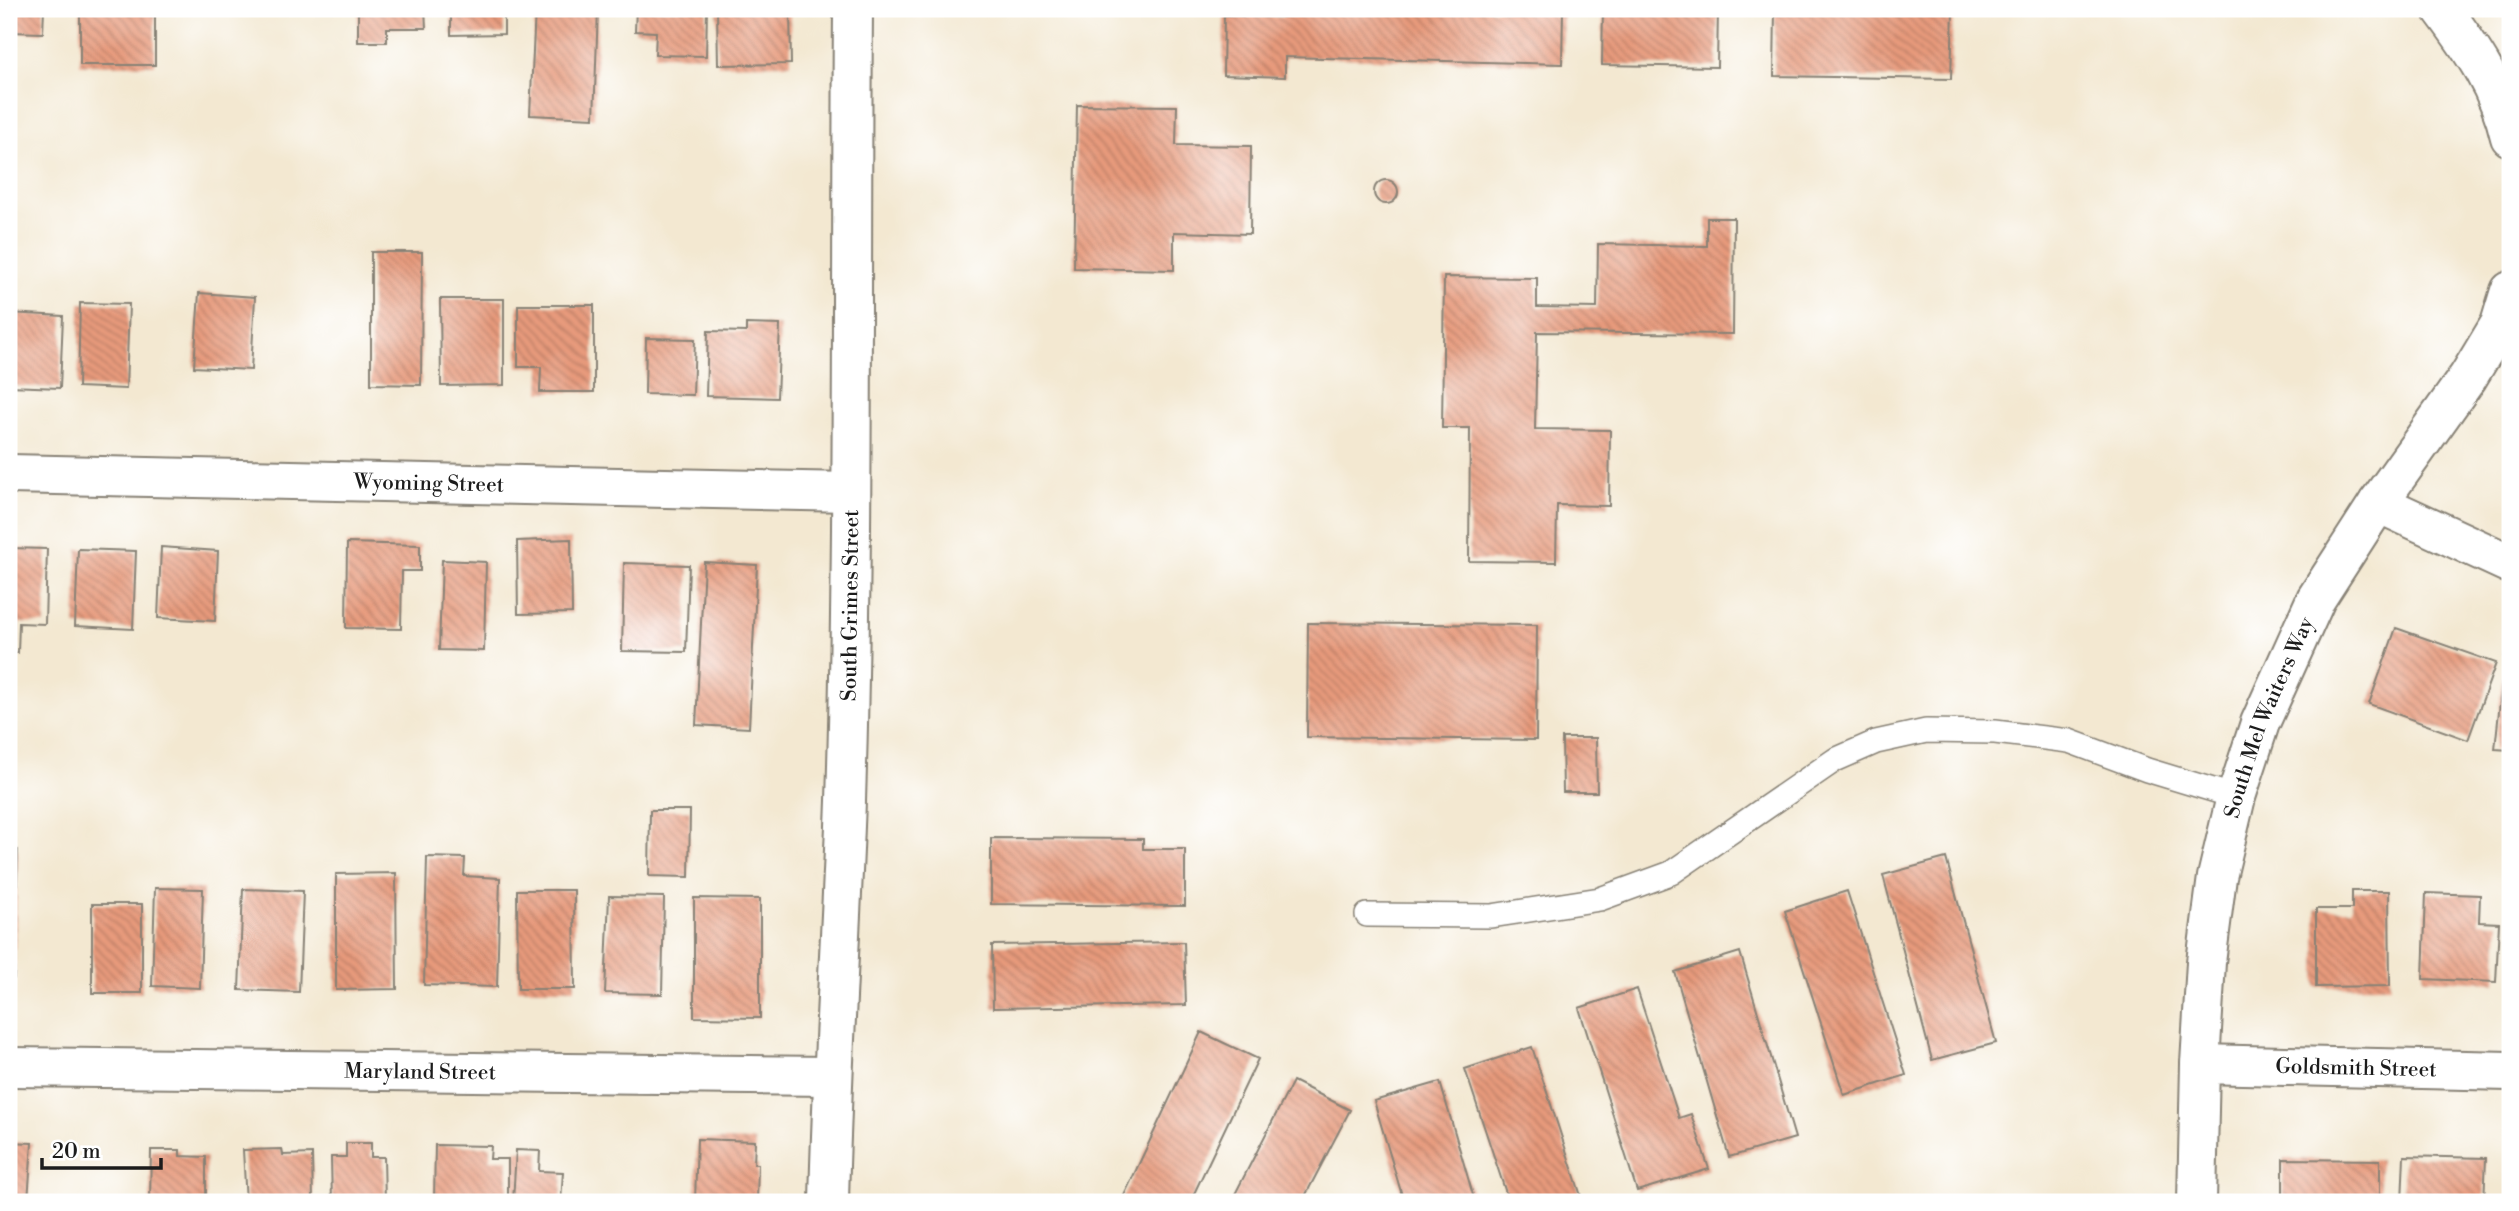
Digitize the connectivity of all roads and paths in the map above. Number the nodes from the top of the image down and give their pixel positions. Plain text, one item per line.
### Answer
1 (853, 9) edge
2 (2442, 9) edge
3 (2508, 119) edge
4 (2510, 291) edge
5 (9, 474) edge
6 (850, 492) junction
7 (2378, 503) junction
8 (2510, 564) edge
9 (2236, 797) junction
10 (1367, 915) dead end
11 (2200, 1064) junction
12 (9, 1067) edge
13 (2510, 1071) edge
14 (832, 1076) junction
15 (829, 1202) edge
16 (2197, 1202) edge

1 - 6 street, South Grimes Street
2 - 3 street
4 - 7 street, South Mel Waiters Way
5 - 6 street, Wyoming Street
6 - 14 street, South Grimes Street
7 - 8 street
7 - 9 street, South Mel Waiters Way
9 - 10 lane
9 - 11 street, South Mel Waiters Way
11 - 13 street, Goldsmith Street
11 - 16 street, South Mel Waiters Way
12 - 14 street, Maryland Street
14 - 15 street, South Grimes Street

